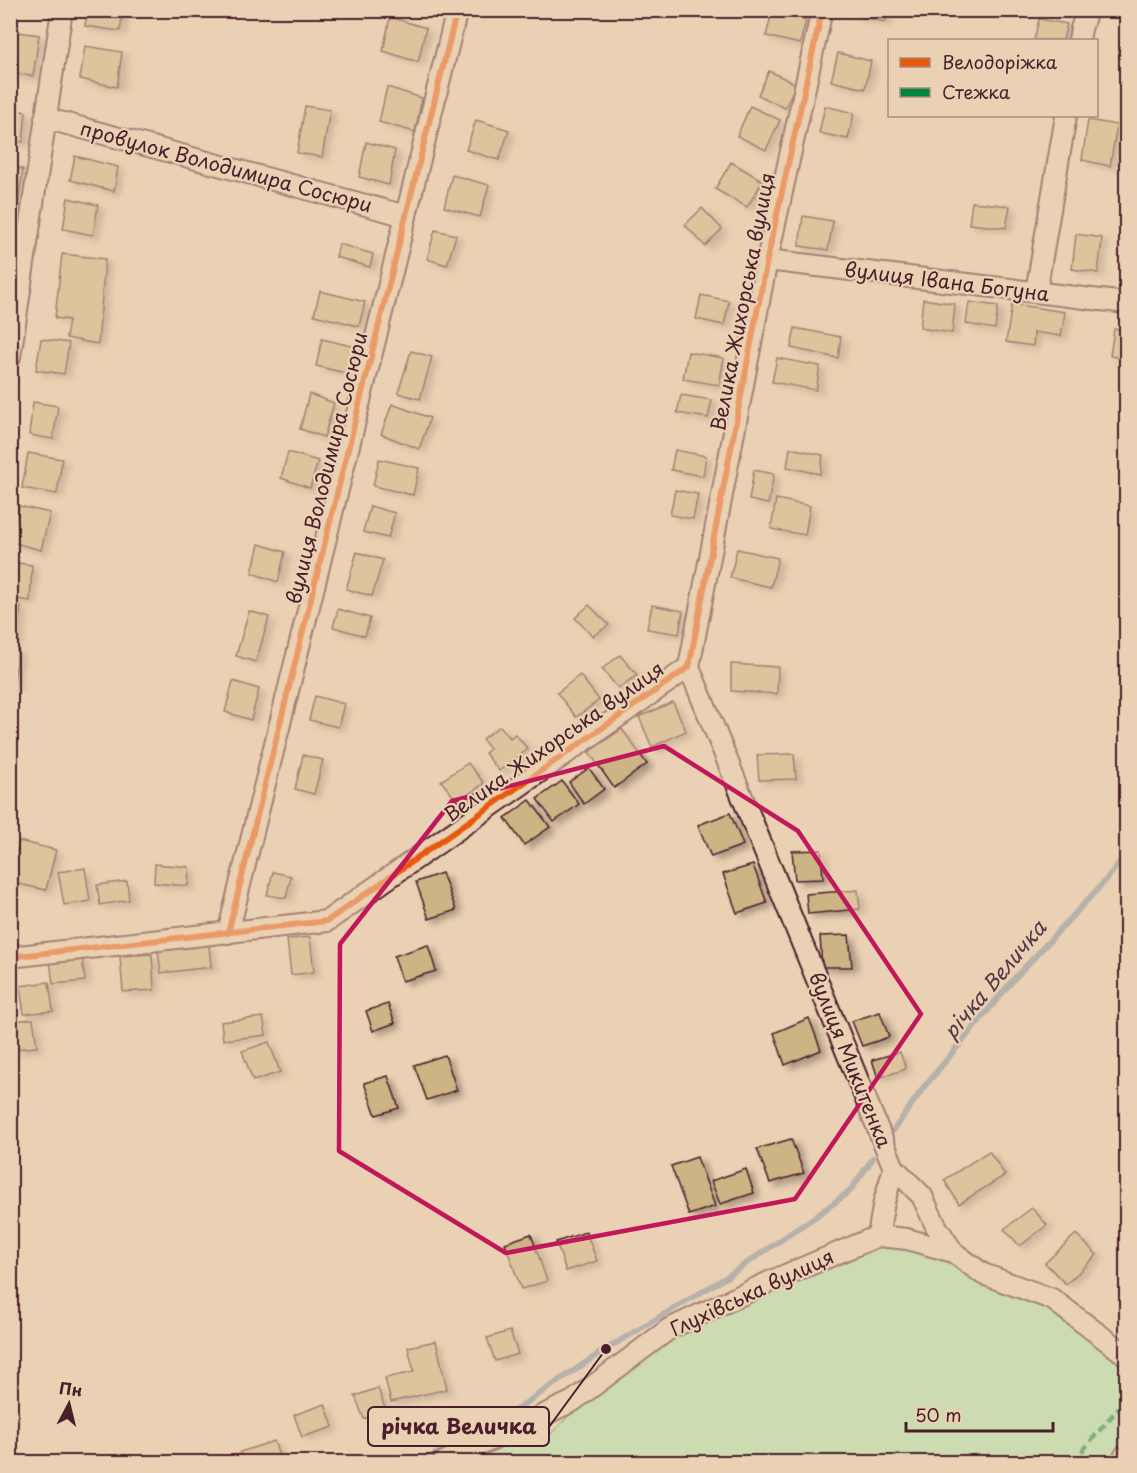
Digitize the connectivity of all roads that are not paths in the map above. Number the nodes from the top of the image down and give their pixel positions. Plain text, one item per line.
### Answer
1 (62, 10) edge
2 (457, 10) edge
3 (822, 10) edge
4 (1087, 10) edge
5 (1078, 39) edge
6 (1066, 117) edge
7 (45, 118) junction
8 (406, 216) junction
9 (767, 260) junction
10 (1036, 292) junction
11 (1126, 303) edge
12 (10, 357) edge
13 (689, 667) junction
14 (228, 933) junction
15 (10, 957) edge
16 (894, 1168) junction
17 (878, 1236) junction
18 (953, 1252) junction
19 (1126, 1355) edge
20 (444, 1462) edge

1 - 7 street
2 - 8 street, вулиця Володимира Сосюри
3 - 9 street, Велика Жихорська вулиця
4 - 5 street
6 - 10 street
7 - 8 street, провулок Володимира Сосюри
7 - 12 street
8 - 14 street, вулиця Володимира Сосюри
9 - 10 street, вулиця Івана Богуна
9 - 13 street, Велика Жихорська вулиця
10 - 11 street, вулиця Івана Богуна
13 - 14 street, Велика Жихорська вулиця
13 - 16 street, вулиця Микитенка
14 - 15 street, Велика Жихорська вулиця
16 - 17 street
16 - 18 street, вулиця Микитенка
17 - 18 street
17 - 20 street, Глухівська вулиця
18 - 19 street, вулиця Микитенка

